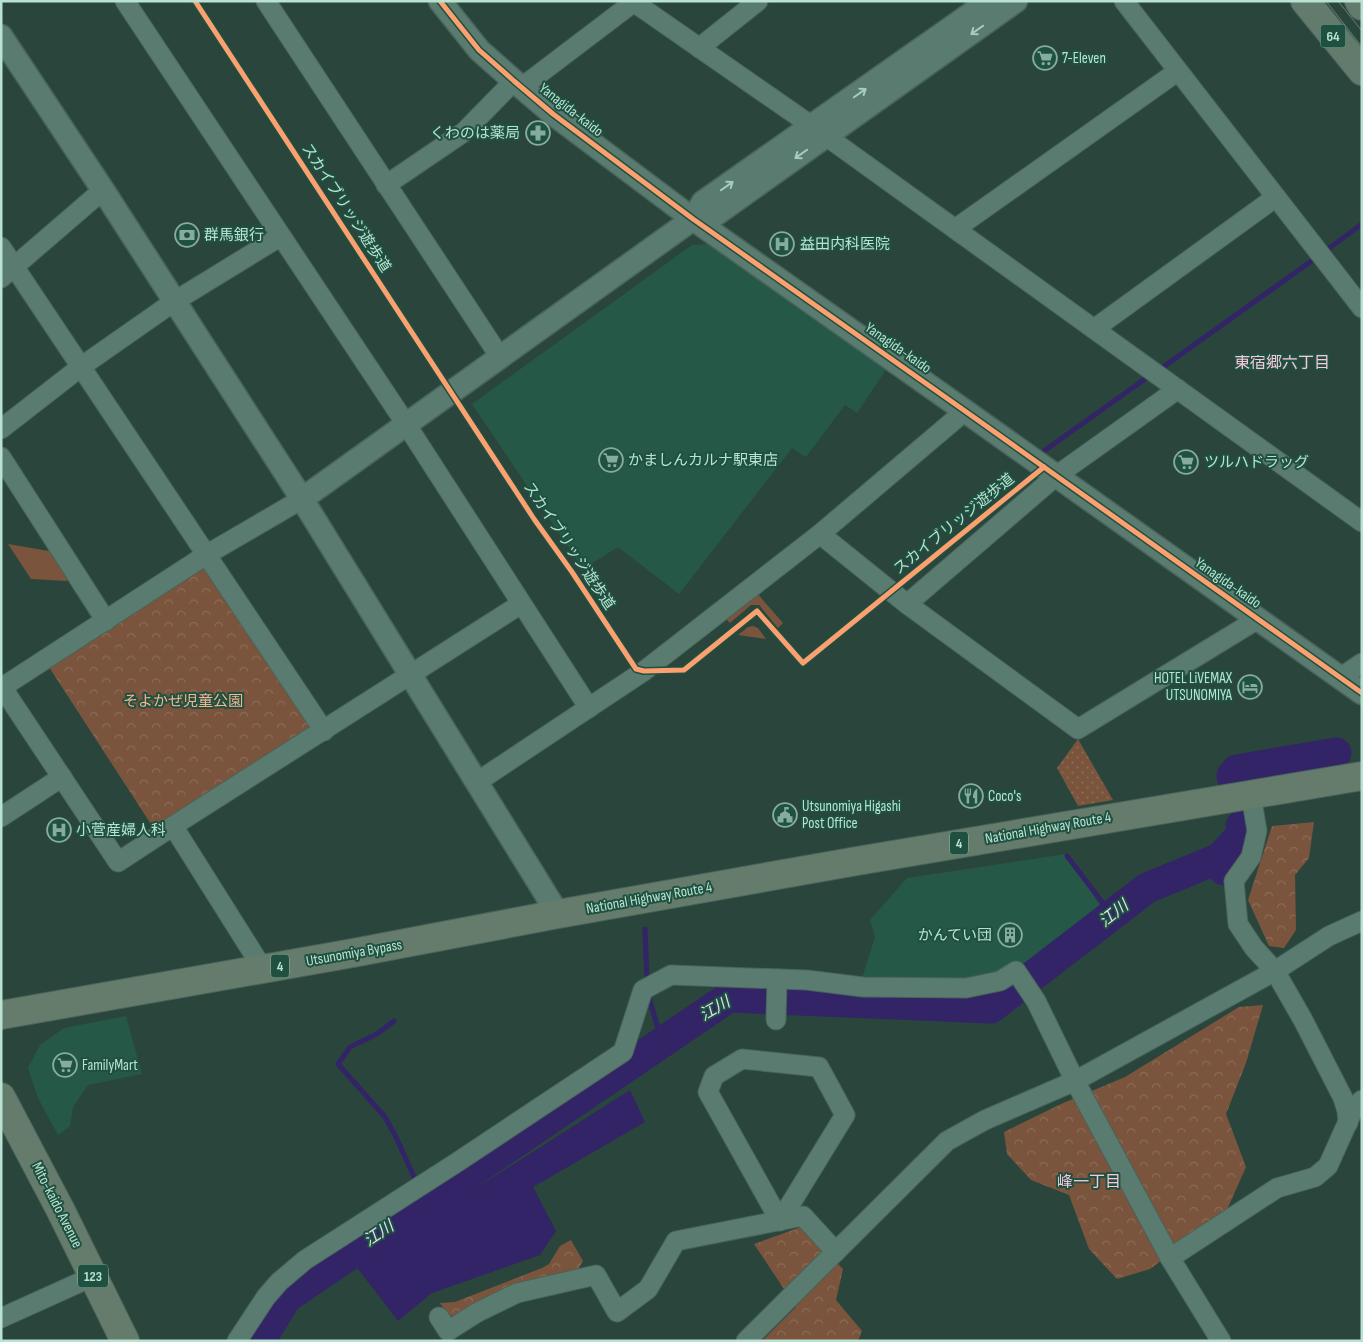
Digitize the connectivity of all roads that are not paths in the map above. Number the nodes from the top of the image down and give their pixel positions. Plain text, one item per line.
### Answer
1 (125, 1) edge
2 (266, 1) edge
3 (440, 1) edge
4 (758, 1) edge
5 (989, 1) edge
6 (1016, 1) edge
7 (1124, 1) edge
8 (1305, 1) edge
9 (1358, 1) edge
10 (633, 2) edge
11 (1362, 6) edge
12 (1, 36) edge
13 (699, 48) junction
14 (1178, 71) junction
15 (1362, 71) edge
16 (518, 84) junction
17 (819, 131) junction
18 (386, 185) junction
19 (103, 190) junction
20 (1276, 198) junction
21 (693, 219) junction
22 (955, 229) junction
23 (281, 236) junction
24 (1, 247) edge
25 (8, 272) edge
26 (175, 301) junction
27 (1362, 308) edge
28 (1094, 329) junction
29 (500, 357) junction
30 (82, 366) junction
31 (1178, 389) junction
32 (965, 411) junction
33 (406, 424) junction
34 (1, 429) edge
35 (1, 457) edge
36 (1056, 476) junction
37 (302, 499) junction
38 (1362, 522) edge
39 (820, 534) junction
40 (206, 555) junction
41 (521, 604) junction
42 (907, 604) junction
43 (1258, 619) junction
44 (106, 620) junction
45 (1362, 663) edge
46 (411, 675) junction
47 (1340, 678) junction
48 (2, 688) edge
49 (1362, 693) edge
50 (589, 708) junction
51 (324, 730) junction
52 (1362, 776) edge
53 (62, 777) junction
54 (477, 782) junction
55 (1251, 795) junction
56 (1, 817) edge
57 (173, 826) junction
58 (558, 914) junction
59 (1362, 921) edge
60 (263, 969) junction
61 (1274, 971) junction
62 (777, 982) junction
63 (1, 1015) edge
64 (776, 1016) dead end
65 (1075, 1081) junction
66 (1362, 1100) edge
67 (3, 1104) edge
68 (1348, 1123) junction
69 (780, 1221) junction
70 (836, 1252) junction
71 (1170, 1258) junction
72 (94, 1276) junction
73 (439, 1317) dead end
74 (1, 1318) edge
75 (125, 1341) edge
76 (237, 1341) edge
77 (746, 1341) edge
78 (1222, 1341) edge

1 - 23 street
2 - 18 street
3 - 16 street, Yanagida-kaido
4 - 13 street
17 -> 5 street
6 -> 17 street
7 - 14 street
8 - 15 main road, 64
9 - 11 main road
10 - 13 street
10 - 16 street
12 - 19 street
13 - 17 street
14 - 20 street
14 - 22 street
16 - 18 street
16 - 21 street, Yanagida-kaido
17 - 21 street
17 - 22 street
18 - 29 street
19 - 25 street
19 - 26 street
20 - 27 street
20 - 28 street
21 - 29 street
21 - 32 street, Yanagida-kaido
22 - 28 street
23 - 26 street
23 - 33 street
24 - 25 street
25 - 30 street
26 - 30 street
26 - 37 street
28 - 31 street
29 - 33 street
30 - 34 street
30 - 40 street
31 - 36 street
31 - 38 street
32 - 36 street, Yanagida-kaido
32 - 39 street
33 - 37 street
33 - 41 street
35 - 44 street
36 - 42 street
36 - 43 street, Yanagida-kaido
37 - 40 street
37 - 46 street
39 - 42 street
39 - 50 street
40 - 44 street
40 - 51 street
41 - 46 street
41 - 50 street
42 - 43 street
43 - 47 street, Yanagida-kaido
44 - 48 street
45 - 47 street
46 - 51 street
46 - 54 street
47 - 49 street, Yanagida-kaido
48 - 53 street
50 - 54 street
51 - 57 street
52 - 55 highway, National Highway Route 4 / 4
53 - 56 street
53 - 57 street
54 - 58 street
55 - 58 highway, National Highway Route 4 / 4
55 - 61 street
57 - 60 street
58 - 60 highway, Utsunomiya Bypass / 4
59 - 61 street
60 - 63 highway, Utsunomiya Bypass / 4
61 - 65 street
61 - 68 street
62 - 64 street
62 - 65 street
62 - 76 street
65 - 70 street
65 - 71 street
66 - 68 street
67 - 72 highway, Mito-kaido Avenue / 123
68 - 71 street
69 - 69 street
69 - 70 street
69 - 73 street
70 - 77 street
71 - 78 street
72 - 74 street
72 - 75 highway, Mito-kaido Avenue / 123

